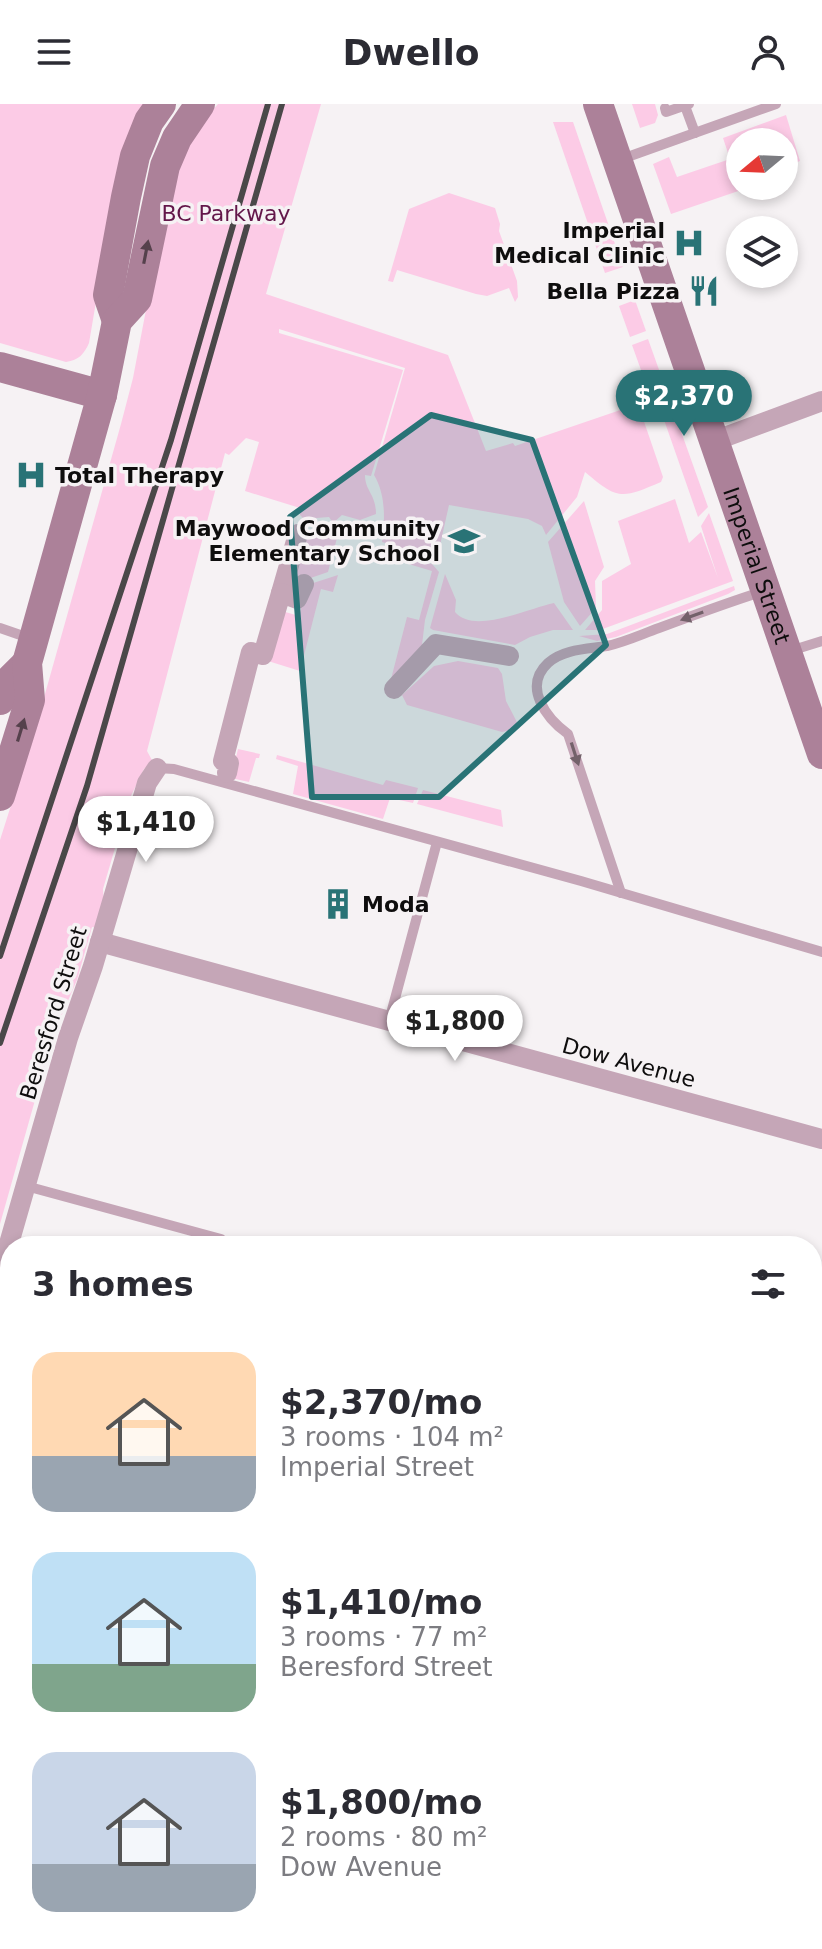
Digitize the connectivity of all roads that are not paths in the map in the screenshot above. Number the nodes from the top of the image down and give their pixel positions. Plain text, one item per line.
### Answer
1 (161, 104) edge
2 (200, 104) edge
3 (598, 104) edge
4 (776, 104) edge
5 (683, 105) edge
6 (665, 108) dead end
7 (695, 133) junction
8 (617, 161) junction
9 (117, 321) junction
10 (0, 367) edge
11 (102, 395) junction
12 (822, 401) edge
13 (714, 441) junction
14 (298, 534) dead end
15 (304, 584) dead end
16 (766, 590) junction
17 (281, 593) junction
18 (0, 628) edge
19 (822, 641) edge
20 (31, 652) junction
21 (787, 652) junction
22 (509, 656) dead end
23 (394, 689) dead end
24 (0, 700) edge
25 (822, 754) edge
26 (157, 768) joint
27 (227, 773) dead end
28 (0, 796) edge
29 (437, 842) junction
30 (621, 893) junction
31 (100, 942) junction
32 (822, 952) edge
33 (389, 1021) junction
34 (822, 1139) edge
35 (26, 1186) junction
36 (11, 1236) edge
37 (210, 1236) edge

1 - 9 street
9 -> 2 street
3 - 8 street, Imperial Street
4 - 7 lane
5 - 6 lane
5 - 7 lane
7 - 8 lane
8 - 13 street, Imperial Street
9 - 11 street
10 - 11 street
11 - 20 street
12 - 13 street
13 - 16 street, Imperial Street
14 - 17 street
15 - 17 street
16 - 21 street, Imperial Street
16 -> 30 lane
17 - 27 street
18 - 20 lane
19 - 21 lane
20 - 24 street
28 -> 20 street
21 - 25 street, Imperial Street
22 - 23 street
26 - 29 lane
26 - 31 street, Beresford Street
29 - 30 lane
29 - 33 lane
30 - 32 lane
31 - 33 street, Dow Avenue
31 - 35 street, Beresford Street
33 - 34 street, Dow Avenue
35 - 36 street, Beresford Street
35 - 37 lane

